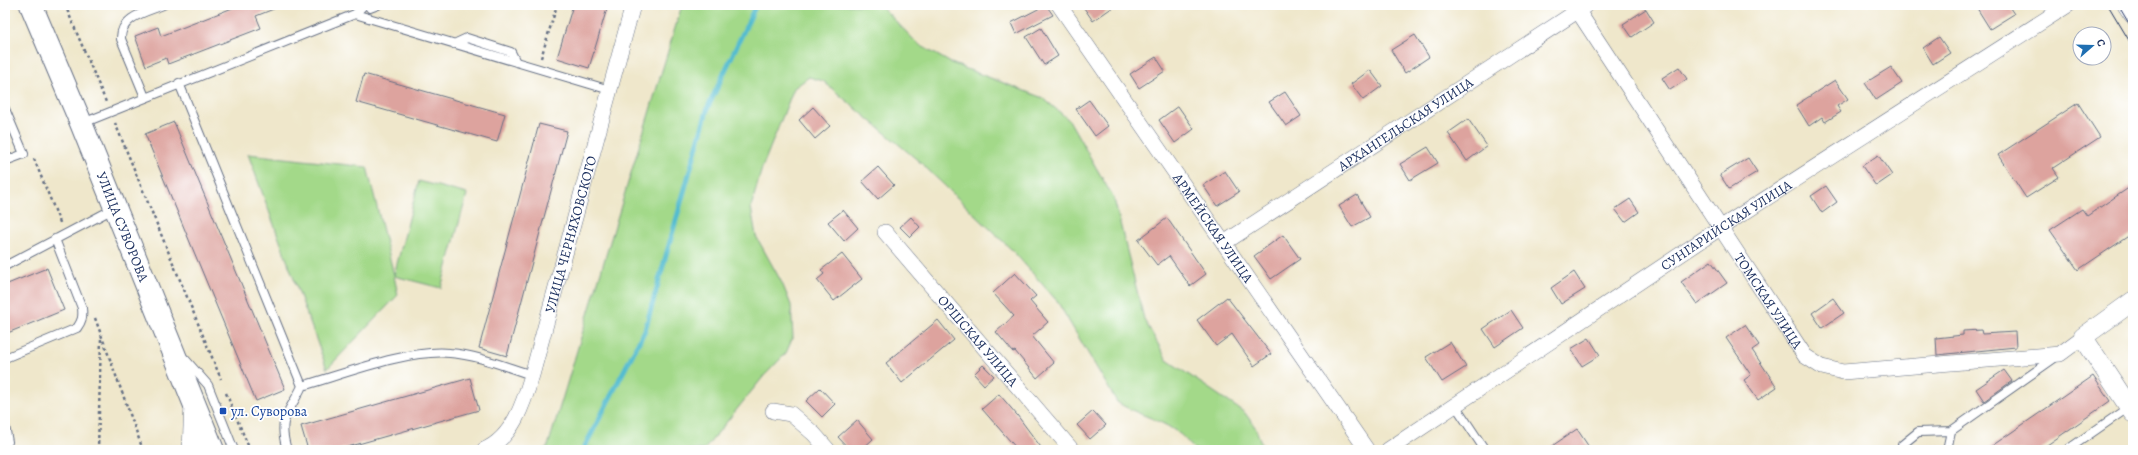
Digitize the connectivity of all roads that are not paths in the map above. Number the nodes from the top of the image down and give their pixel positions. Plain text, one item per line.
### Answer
1 (31, 5) edge
2 (163, 5) edge
3 (364, 5) edge
4 (368, 5) edge
5 (378, 5) edge
6 (633, 5) edge
7 (1060, 5) edge
8 (2068, 5) edge
9 (2127, 5) edge
10 (152, 7) edge
11 (1579, 7) edge
12 (355, 14) junction
13 (2133, 14) edge
14 (179, 83) junction
15 (610, 90) junction
16 (145, 97) junction
17 (5, 109) edge
18 (81, 123) junction
19 (5, 161) edge
20 (115, 208) junction
21 (1720, 228) junction
22 (885, 232) dead end
23 (55, 239) junction
24 (1224, 243) junction
25 (5, 266) edge
26 (2133, 301) edge
27 (2083, 337) junction
28 (169, 341) junction
29 (2060, 354) junction
30 (5, 358) edge
31 (532, 375) junction
32 (302, 386) junction
33 (194, 404) junction
34 (1455, 405) junction
35 (2131, 410) edge
36 (773, 411) dead end
37 (5, 426) edge
38 (1951, 431) junction
39 (5, 444) edge
40 (192, 450) edge
41 (213, 450) edge
42 (234, 450) edge
43 (287, 450) edge
44 (484, 450) edge
45 (828, 450) edge
46 (1072, 450) edge
47 (1367, 450) edge
48 (1388, 450) edge
49 (1485, 450) edge
50 (1903, 450) edge
51 (1947, 450) edge
52 (2067, 450) edge

1 - 18 main road, УЛИЦА СУВОРОВА
2 - 10 lane
3 - 12 lane
4 - 5 lane
6 - 15 street, УЛИЦА ЧЕРНЯХОВСКОГО
7 - 24 street, АРМЕЙСКАЯ УЛИЦА
8 - 21 street, СУНГАРИЙСКАЯ УЛИЦА
9 - 13 street
10 - 16 lane
11 - 21 street, ТОМСКАЯ УЛИЦА
11 - 24 street, АРХАНГЕЛЬСКАЯ УЛИЦА
12 - 14 lane
12 - 15 lane
14 - 16 lane
14 - 32 lane
15 - 31 street, УЛИЦА ЧЕРНЯХОВСКОГО
16 - 18 lane
17 - 19 lane
18 - 20 main road, УЛИЦА СУВОРОВА
20 - 23 lane
20 - 28 main road, УЛИЦА СУВОРОВА
21 - 29 street, ТОМСКАЯ УЛИЦА
21 - 34 street, СУНГАРИЙСКАЯ УЛИЦА
22 - 46 street, ОРШСКАЯ УЛИЦА
23 - 25 lane
23 - 30 lane
24 - 47 street, АРМЕЙСКАЯ УЛИЦА
26 - 27 street
27 - 29 street
27 - 35 street
28 - 33 main road, УЛИЦА СУВОРОВА
28 - 42 lane
29 - 38 lane
31 - 32 lane
31 - 44 street, УЛИЦА ЧЕРНЯХОВСКОГО
32 - 43 lane
33 - 40 street
33 - 41 main road, УЛИЦА СУВОРОВА
34 - 48 street, СУНГАРИЙСКАЯ УЛИЦА
34 - 49 lane
35 - 52 lane
36 - 45 street
37 - 39 lane
38 - 50 lane
38 - 51 lane

